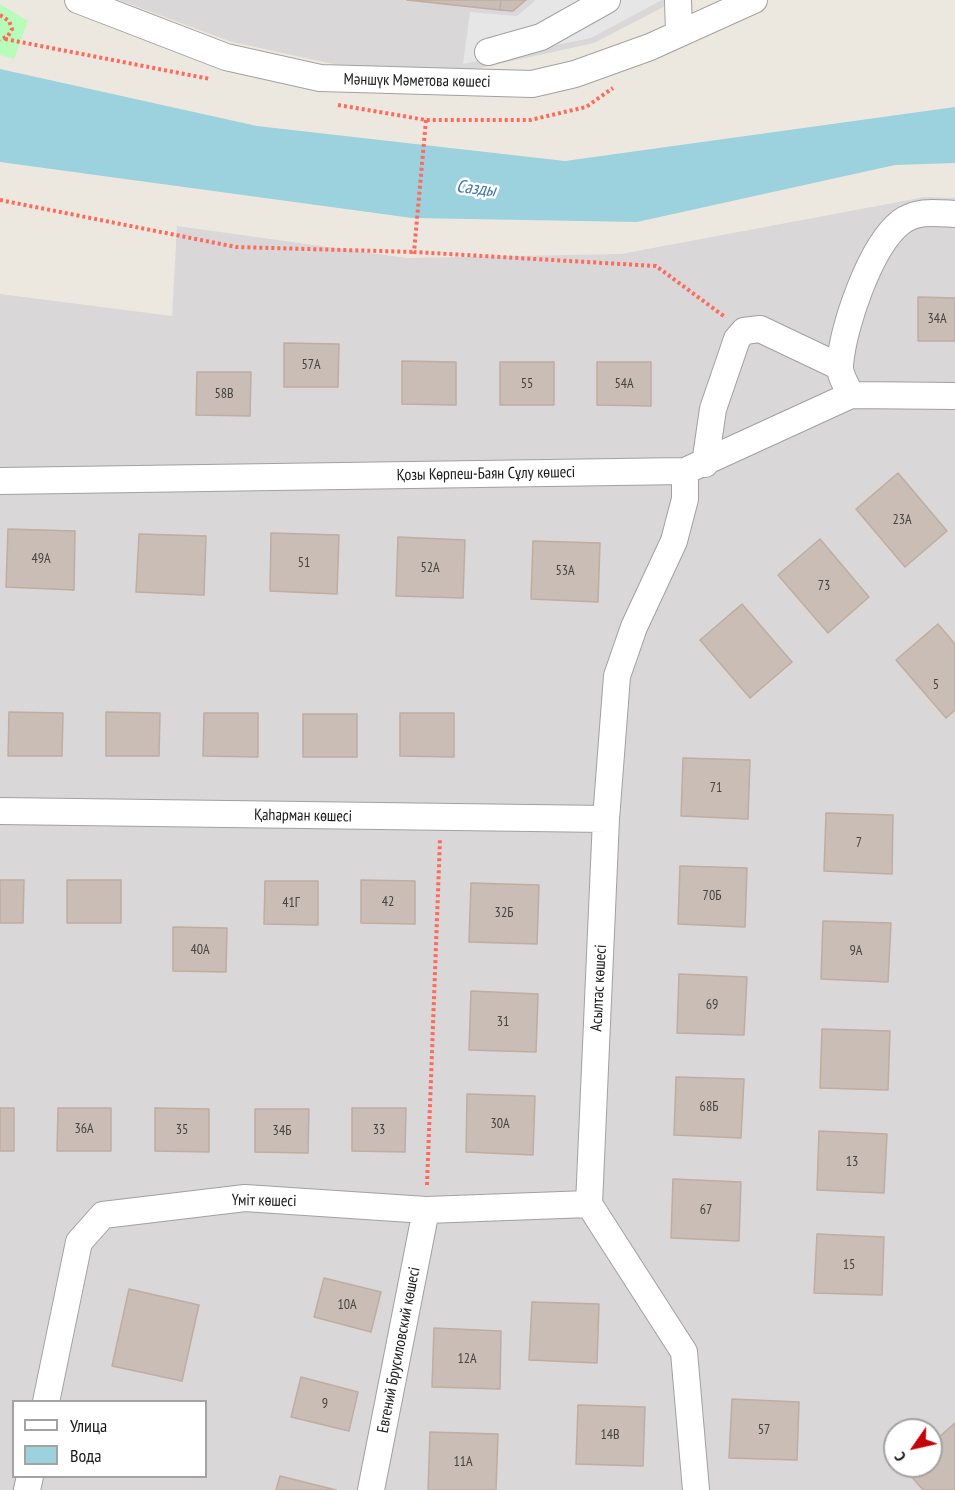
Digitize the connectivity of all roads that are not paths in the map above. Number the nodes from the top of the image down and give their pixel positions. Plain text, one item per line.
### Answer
1 (78, 0) edge
2 (607, 0) edge
3 (678, 0) edge
4 (753, 0) edge
5 (726, 6) edge
6 (679, 33) junction
7 (488, 52) dead end
8 (955, 214) edge
9 (840, 367) junction
10 (851, 395) junction
11 (955, 396) edge
12 (695, 467) junction
13 (0, 481) edge
14 (0, 811) edge
15 (606, 819) junction
16 (589, 1204) junction
17 (426, 1210) junction
18 (46, 1400) edge
19 (371, 1490) edge
20 (696, 1490) edge

1 - 6 street, Мәншүк Мәметова көшесі
2 - 7 street
3 - 6 street
4 - 5 street, Мәншүк Мәметова көшесі
5 - 6 street, Мәншүк Мәметова көшесі
8 - 9 street
9 - 10 street
9 - 12 street, Асылтас көшесі
10 - 11 street, Қозы Көрпеш-Баян Сұлу көшесі
10 - 12 street, Қозы Көрпеш-Баян Сұлу көшесі
12 - 13 street, Қозы Көрпеш-Баян Сұлу көшесі
12 - 15 street, Асылтас көшесі
14 - 15 street, Қаһарман көшесі
15 - 16 street, Асылтас көшесі
16 - 17 street, Үміт көшесі
16 - 20 street
17 - 18 street, Үміт көшесі
17 - 19 street, Евгений Брусиловский көшесі

